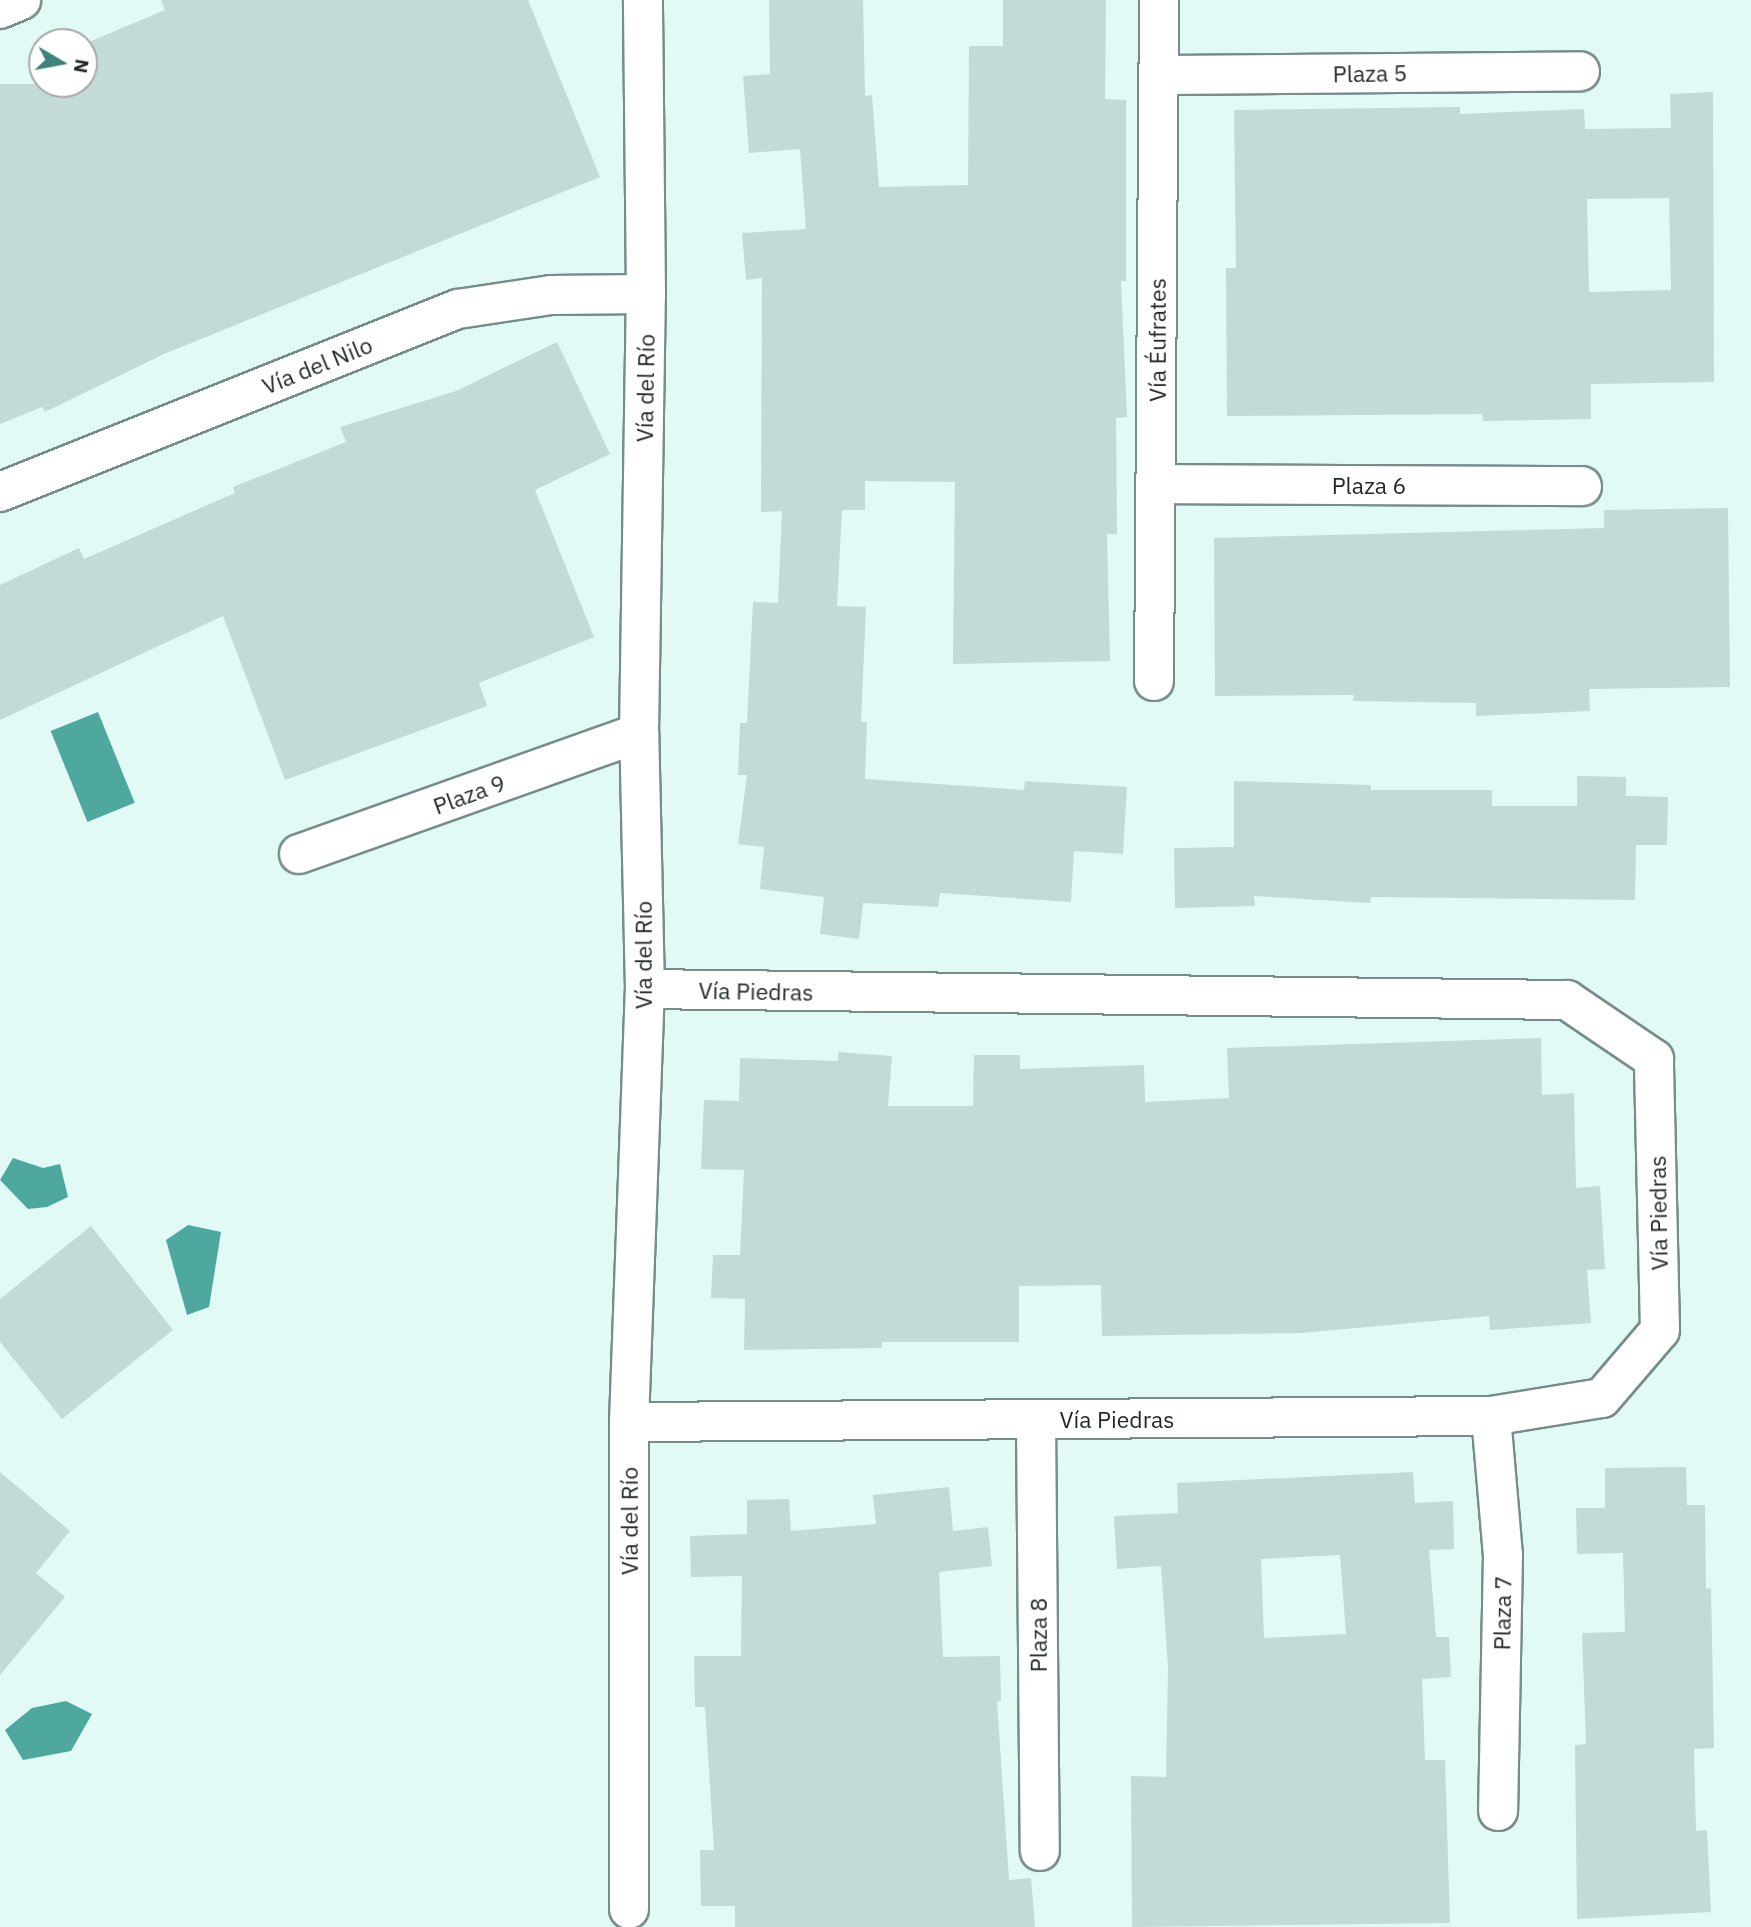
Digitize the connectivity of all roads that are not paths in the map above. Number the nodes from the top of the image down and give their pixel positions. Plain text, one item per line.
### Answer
1 (21, 0) edge
2 (643, 0) edge
3 (1159, 0) edge
4 (0, 9) edge
5 (1580, 71) dead end
6 (1159, 75) junction
7 (646, 294) junction
8 (1156, 484) junction
9 (1582, 486) dead end
10 (0, 492) edge
11 (1154, 681) dead end
12 (639, 733) junction
13 (299, 854) dead end
14 (645, 989) junction
15 (1491, 1416) junction
16 (1037, 1419) junction
17 (629, 1422) junction
18 (1498, 1811) dead end
19 (1040, 1851) dead end
20 (629, 1909) dead end

1 - 4 street
2 - 7 street, Vía del Río
3 - 6 street, Vía Éufrates
5 - 6 street, Plaza 5
6 - 8 street, Vía Éufrates
7 - 10 street, Vía del Nilo
7 - 12 street, Vía del Río
8 - 9 street, Plaza 6
8 - 11 street, Vía Éufrates
12 - 13 street, Plaza 9
12 - 14 street, Vía del Río
14 - 15 street, Vía Piedras
14 - 17 street, Vía del Río
15 - 16 street, Vía Piedras
15 - 18 street, Plaza 7
16 - 17 street, Vía Piedras
16 - 19 street, Plaza 8
17 - 20 street, Vía del Río

